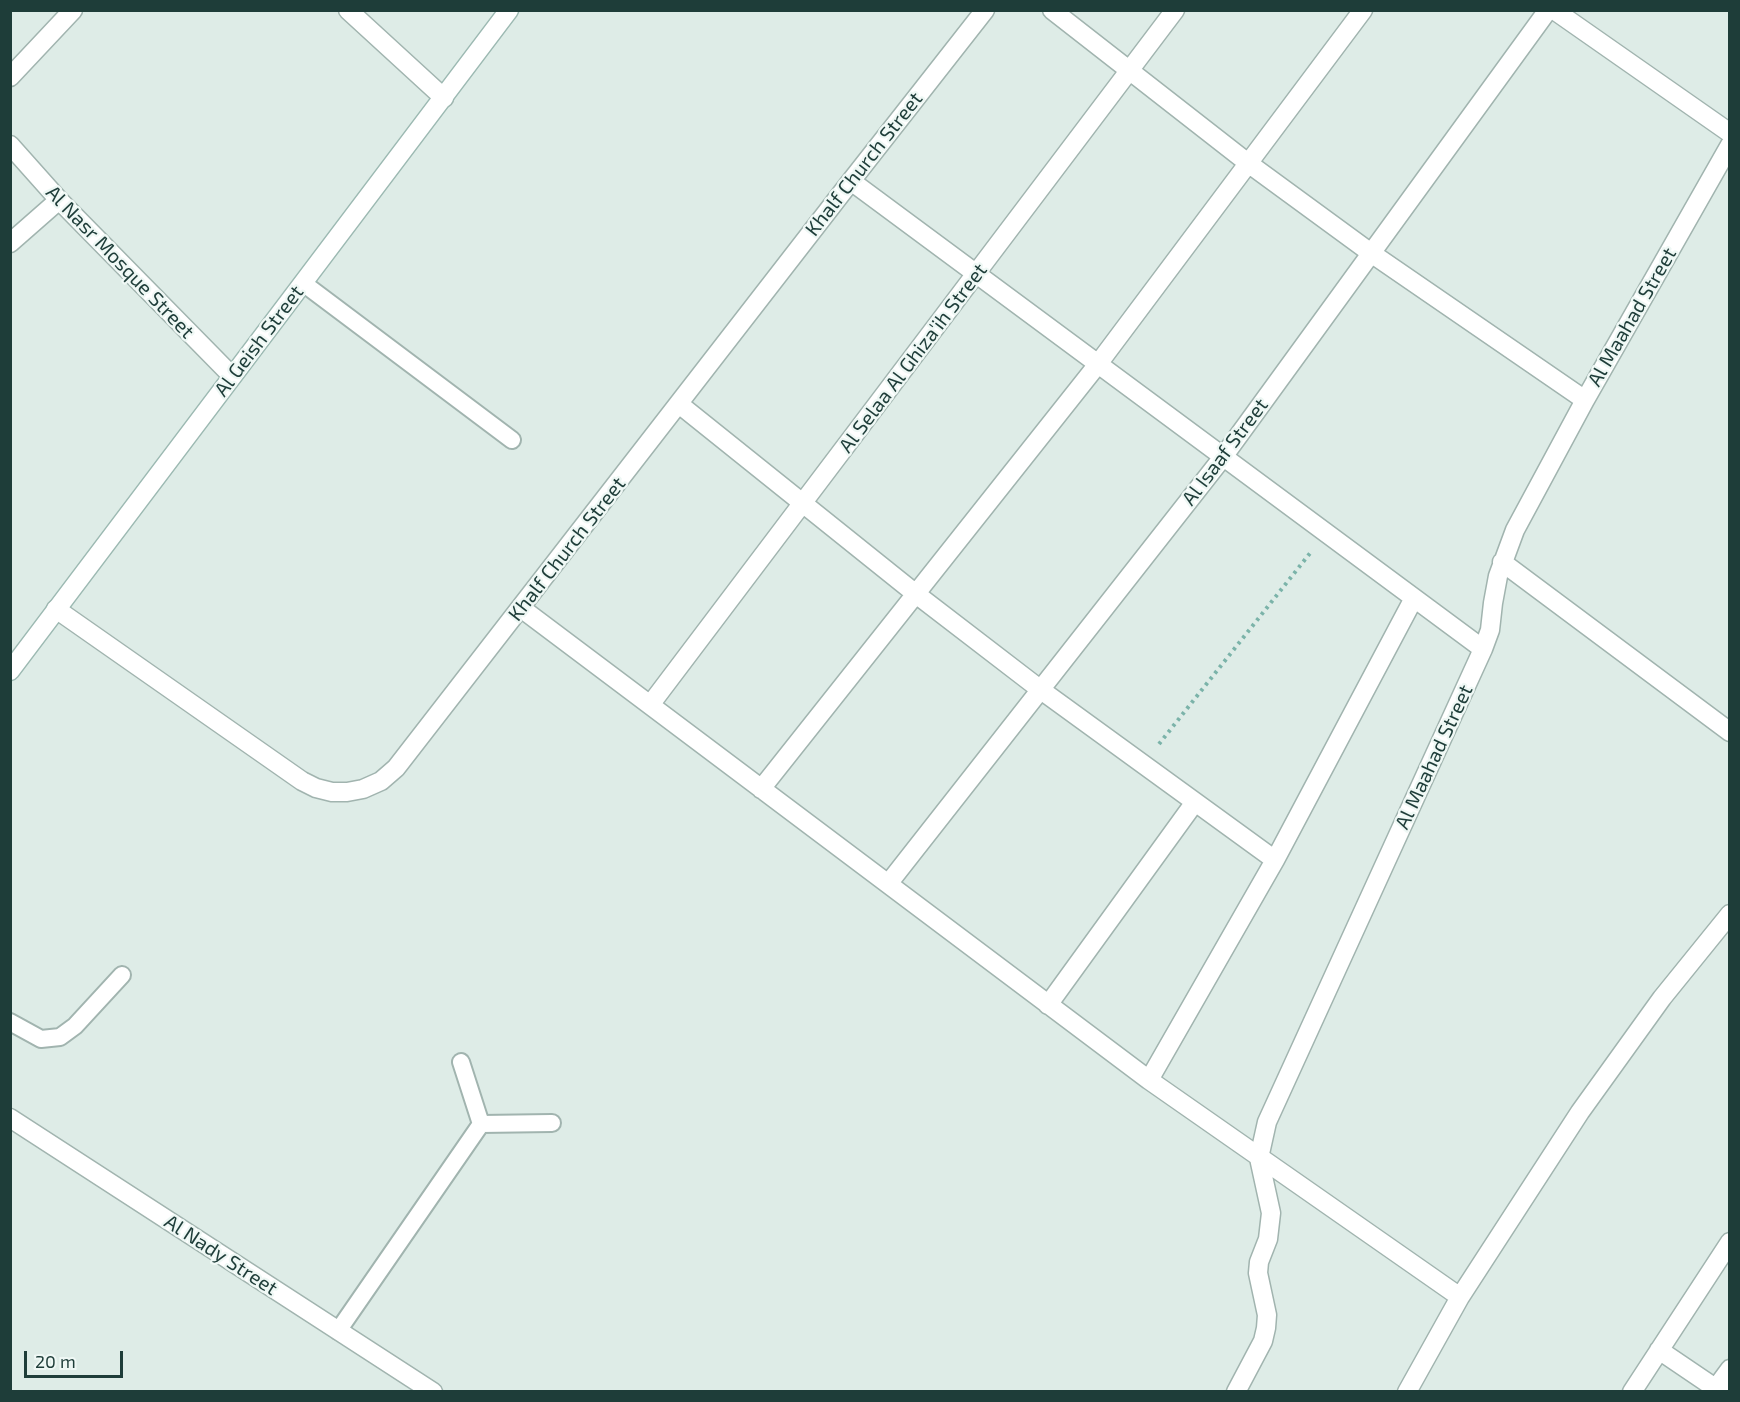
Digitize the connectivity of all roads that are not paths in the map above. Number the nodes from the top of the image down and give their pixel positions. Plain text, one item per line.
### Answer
1 (73, 10) edge
2 (348, 10) edge
3 (509, 10) edge
4 (985, 10) edge
5 (1052, 10) edge
6 (1175, 10) edge
7 (1363, 10) edge
8 (1548, 10) edge
9 (1554, 10) edge
10 (1129, 72) junction
11 (10, 76) edge
12 (444, 98) junction
13 (1730, 133) edge
14 (10, 145) edge
15 (1730, 145) edge
16 (1248, 163) junction
17 (851, 181) junction
18 (59, 200) junction
19 (10, 243) edge
20 (1371, 253) junction
21 (977, 274) junction
22 (303, 283) junction
23 (1098, 364) junction
24 (232, 376) junction
25 (1585, 400) junction
26 (679, 404) junction
27 (512, 440) dead end
28 (1223, 457) junction
29 (804, 503) junction
30 (1502, 562) junction
31 (916, 594) junction
32 (1414, 598) junction
33 (521, 608) junction
34 (56, 609) junction
35 (1483, 649) junction
36 (10, 671) edge
37 (1041, 690) junction
38 (650, 705) junction
39 (1730, 732) edge
40 (762, 789) junction
41 (1195, 802) junction
42 (1275, 860) junction
43 (888, 885) junction
44 (1730, 914) edge
45 (122, 975) dead end
46 (1048, 1005) junction
47 (10, 1022) edge
48 (461, 1062) dead end
49 (1149, 1080) junction
50 (10, 1118) edge
51 (552, 1123) dead end
52 (481, 1124) junction
53 (1259, 1158) junction
54 (1730, 1242) edge
55 (1460, 1297) junction
56 (338, 1331) junction
57 (1659, 1350) junction
58 (1730, 1369) edge
59 (1719, 1390) edge
60 (433, 1392) edge
61 (1236, 1392) edge
62 (1407, 1392) edge
63 (1632, 1392) edge

1 - 11 street
2 - 12 street
3 - 12 street, Al Geish Street
4 - 17 street, Khalf Church Street
5 - 10 street
6 - 10 street, Al Selaa Al Ghiza'ih Street
7 - 16 street
8 - 20 street, Al Isaaf Street
9 - 13 street
10 - 16 street
10 - 21 street, Al Selaa Al Ghiza'ih Street
12 - 22 street, Al Geish Street
14 - 18 street, Al Nasr Mosque Street
15 - 25 street, Al Maahad Street
16 - 20 street
16 - 23 street
17 - 21 street
17 - 26 street, Khalf Church Street
18 - 19 street
18 - 24 street, Al Nasr Mosque Street
20 - 25 street
20 - 28 street, Al Isaaf Street
21 - 23 street
21 - 29 street, Al Selaa Al Ghiza'ih Street
22 - 24 street, Al Geish Street
22 - 27 lane
23 - 28 street
23 - 31 street
24 - 34 street, Al Geish Street
25 - 30 street, Al Maahad Street
26 - 29 street
26 - 33 street, Khalf Church Street
28 - 32 street
28 - 37 street, Al Isaaf Street
29 - 31 street
29 - 38 street, Al Selaa Al Ghiza'ih Street
30 - 35 street, Al Maahad Street
30 - 39 street
31 - 37 street
31 - 40 street
32 - 35 street
32 - 42 street
33 - 34 street, Khalf Church Street
33 - 38 street
34 - 36 street, Al Geish Street
35 - 53 street, Al Maahad Street
37 - 41 street
37 - 43 street, Al Isaaf Street
38 - 40 street
40 - 43 street
41 - 42 street
41 - 46 street
42 - 49 street
43 - 46 street
44 - 55 street
45 - 47 lane
46 - 49 street
48 - 52 lane
49 - 53 street
50 - 56 street, Al Nady Street
51 - 52 lane
52 - 56 lane
53 - 55 street
53 - 61 street, Al Maahad Street
54 - 57 street
55 - 62 street
56 - 60 street, Al Nady Street
57 - 59 street
57 - 63 street
58 - 59 street

